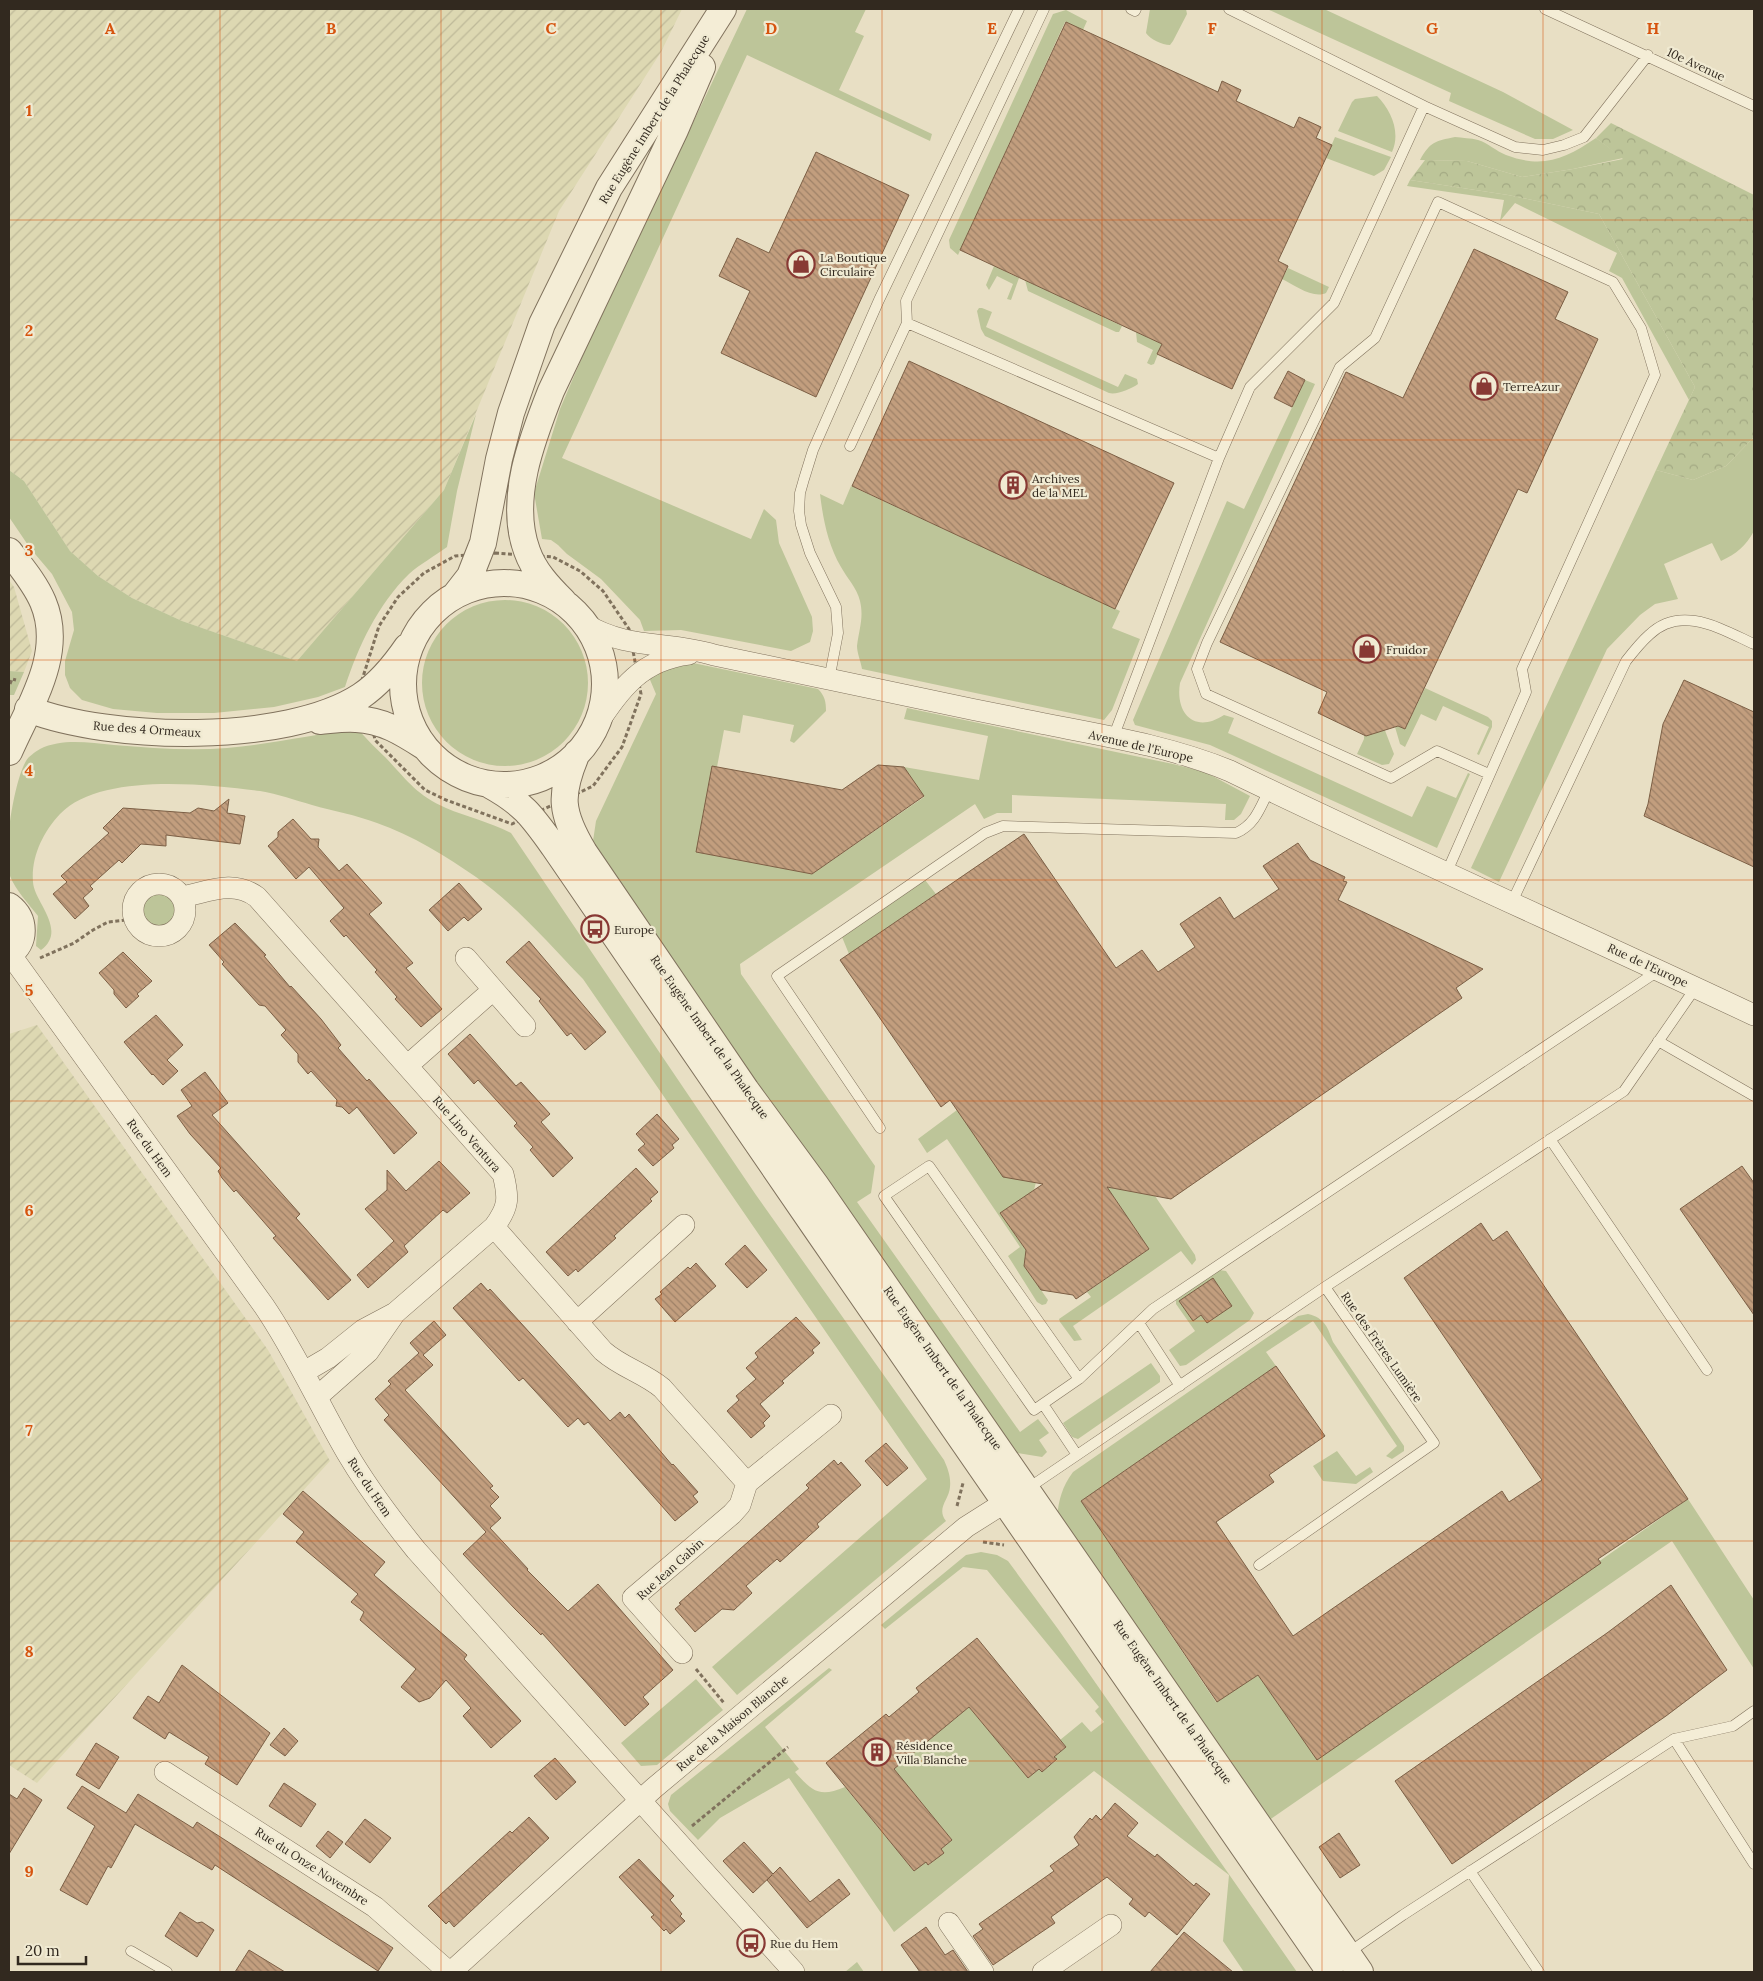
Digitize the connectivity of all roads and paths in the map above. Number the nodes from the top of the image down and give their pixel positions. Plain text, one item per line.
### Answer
1 (725, 9) edge
2 (1019, 9) edge
3 (1044, 9) edge
4 (1131, 9) edge
5 (1136, 9) edge
6 (1229, 9) edge
7 (1545, 9) edge
8 (1648, 56) junction
9 (1424, 106) junction
10 (1754, 106) edge
11 (907, 323) junction
12 (850, 446) dead end
13 (1219, 458) junction
14 (9, 551) edge
15 (480, 554) junction
16 (529, 555) junction
17 (456, 594) junction
18 (562, 601) junction
19 (585, 624) junction
20 (413, 640) junction
21 (631, 642) junction
22 (1754, 644) edge
23 (714, 655) junction
24 (637, 675) junction
25 (829, 680) junction
26 (365, 692) junction
27 (28, 709) junction
28 (371, 720) junction
29 (297, 721) junction
30 (595, 727) junction
31 (1114, 738) junction
32 (426, 748) junction
33 (9, 752) edge
34 (577, 753) junction
35 (1489, 774) junction
36 (488, 784) junction
37 (1270, 790) junction
38 (565, 799) junction
39 (531, 815) junction
40 (1446, 874) junction
41 (182, 897) junction
42 (1512, 902) junction
43 (9, 906) edge
44 (1542, 916) joint
45 (135, 919) junction
46 (9, 954) edge
47 (466, 958) dead end
48 (1659, 970) junction
49 (26, 974) junction
50 (1696, 988) junction
51 (494, 990) junction
52 (1754, 1015) edge
53 (524, 1026) dead end
54 (1658, 1042) junction
55 (407, 1066) junction
56 (1754, 1096) edge
57 (880, 1128) dead end
58 (1550, 1139) junction
59 (684, 1225) dead end
60 (494, 1227) junction
61 (1325, 1287) junction
62 (395, 1312) junction
63 (577, 1322) junction
64 (1139, 1323) junction
65 (1707, 1370) dead end
66 (304, 1372) junction
67 (1079, 1379) junction
68 (1180, 1386) junction
69 (317, 1398) junction
70 (1043, 1404) junction
71 (831, 1415) dead end
72 (1077, 1456) junction
73 (747, 1483) junction
74 (1015, 1496) junction
75 (1259, 1565) dead end
76 (682, 1653) joint
77 (1754, 1711) edge
78 (737, 1719) junction
79 (1674, 1739) junction
80 (788, 1747) dead end
81 (165, 1772) dead end
82 (640, 1800) junction
83 (676, 1839) junction
84 (1754, 1864) edge
85 (1470, 1872) junction
86 (949, 1923) dead end
87 (1111, 1925) dead end
88 (131, 1951) dead end
89 (1340, 1965) edge
90 (167, 1972) edge
91 (450, 1972) edge
92 (794, 1972) edge
93 (983, 1972) edge
94 (1044, 1972) edge
95 (1539, 1972) edge

1 - 15 street, Rue Eugène Imbert de la Phalecque
1 - 16 street, Rue Eugène Imbert de la Phalecque
2 - 25 lane
3 - 11 lane
4 - 5 lane
6 - 9 lane
7 - 8 lane, 10e Avenue
8 - 9 lane
8 - 10 lane, 10e Avenue
9 - 13 lane
11 - 12 lane
11 - 13 lane
13 - 31 lane
14 - 27 street
15 - 16 path
15 - 17 street, Rue Eugène Imbert de la Phalecque
15 - 26 path
16 - 18 street, Rue Eugène Imbert de la Phalecque
16 - 21 path
17 - 18 street
17 - 20 street
18 - 19 street
19 - 21 street, Avenue de l'Europe
19 - 30 street
20 - 26 street, Rue des 4 Ormeaux
20 - 32 street
21 - 23 street, Avenue de l'Europe
21 - 24 path
22 - 42 lane
23 - 24 street, Avenue de l'Europe
23 - 25 street, Avenue de l'Europe
24 - 30 street, Avenue de l'Europe
24 - 38 path
25 - 31 street, Avenue de l'Europe
26 - 28 path
26 - 29 street, Rue des 4 Ormeaux
27 - 29 street, Rue des 4 Ormeaux
27 - 33 street
28 - 29 street, Rue des 4 Ormeaux
28 - 32 street, Rue des 4 Ormeaux
28 - 39 path
30 - 34 street
31 - 37 street, Avenue de l'Europe
32 - 36 street
34 - 36 street
34 - 38 street, Rue Eugène Imbert de la Phalecque
35 - 35 lane
35 - 40 lane
36 - 39 street, Rue Eugène Imbert de la Phalecque
37 - 40 street, Avenue de l'Europe
37 - 57 lane
38 - 39 path
38 - 74 street, Rue Eugène Imbert de la Phalecque
39 - 74 street, Rue Eugène Imbert de la Phalecque
40 - 42 street, Avenue de l'Europe
41 - 45 street
41 - 45 street
41 - 55 street, Rue Lino Ventura
42 - 44 street, Avenue de l'Europe
43 - 46 street
44 - 48 street, Rue de l'Europe
45 - 49 path
46 - 49 street, Rue du Hem
47 - 51 street
48 - 50 street, Rue de l'Europe
48 - 64 lane
49 - 66 street, Rue du Hem
50 - 52 street, Rue de l'Europe
50 - 54 lane
51 - 53 street
51 - 55 street
54 - 56 lane
54 - 58 lane
55 - 60 street, Rue Lino Ventura
58 - 61 lane
58 - 65 lane
59 - 63 street
60 - 62 street, Rue Lino Ventura
60 - 63 street
61 - 68 lane, Rue des Frères Lumière
61 - 75 lane, Rue des Frères Lumière
62 - 66 street, Rue Lino Ventura
62 - 69 street, Rue Lino Ventura
63 - 73 street
64 - 67 lane
64 - 68 lane
66 - 69 street, Rue du Hem
67 - 70 lane
67 - 70 lane
68 - 72 lane, Rue des Frères Lumière
69 - 82 street, Rue du Hem
70 - 72 lane
71 - 73 street
72 - 74 lane, Rue des Frères Lumière
73 - 76 street, Rue Jean Gabin
74 - 78 street, Rue de la Maison Blanche
74 - 89 street, Rue Eugène Imbert de la Phalecque
76 - 78 path
77 - 79 lane
78 - 82 street, Rue de la Maison Blanche
79 - 84 lane
79 - 85 lane
80 - 83 path
81 - 91 street, Rue du Onze Novembre
82 - 83 street, Rue du Hem
82 - 91 street, Rue de la Maison Blanche
83 - 92 street, Rue du Hem
85 - 89 lane
85 - 95 lane
86 - 93 street
87 - 94 street
88 - 90 lane

